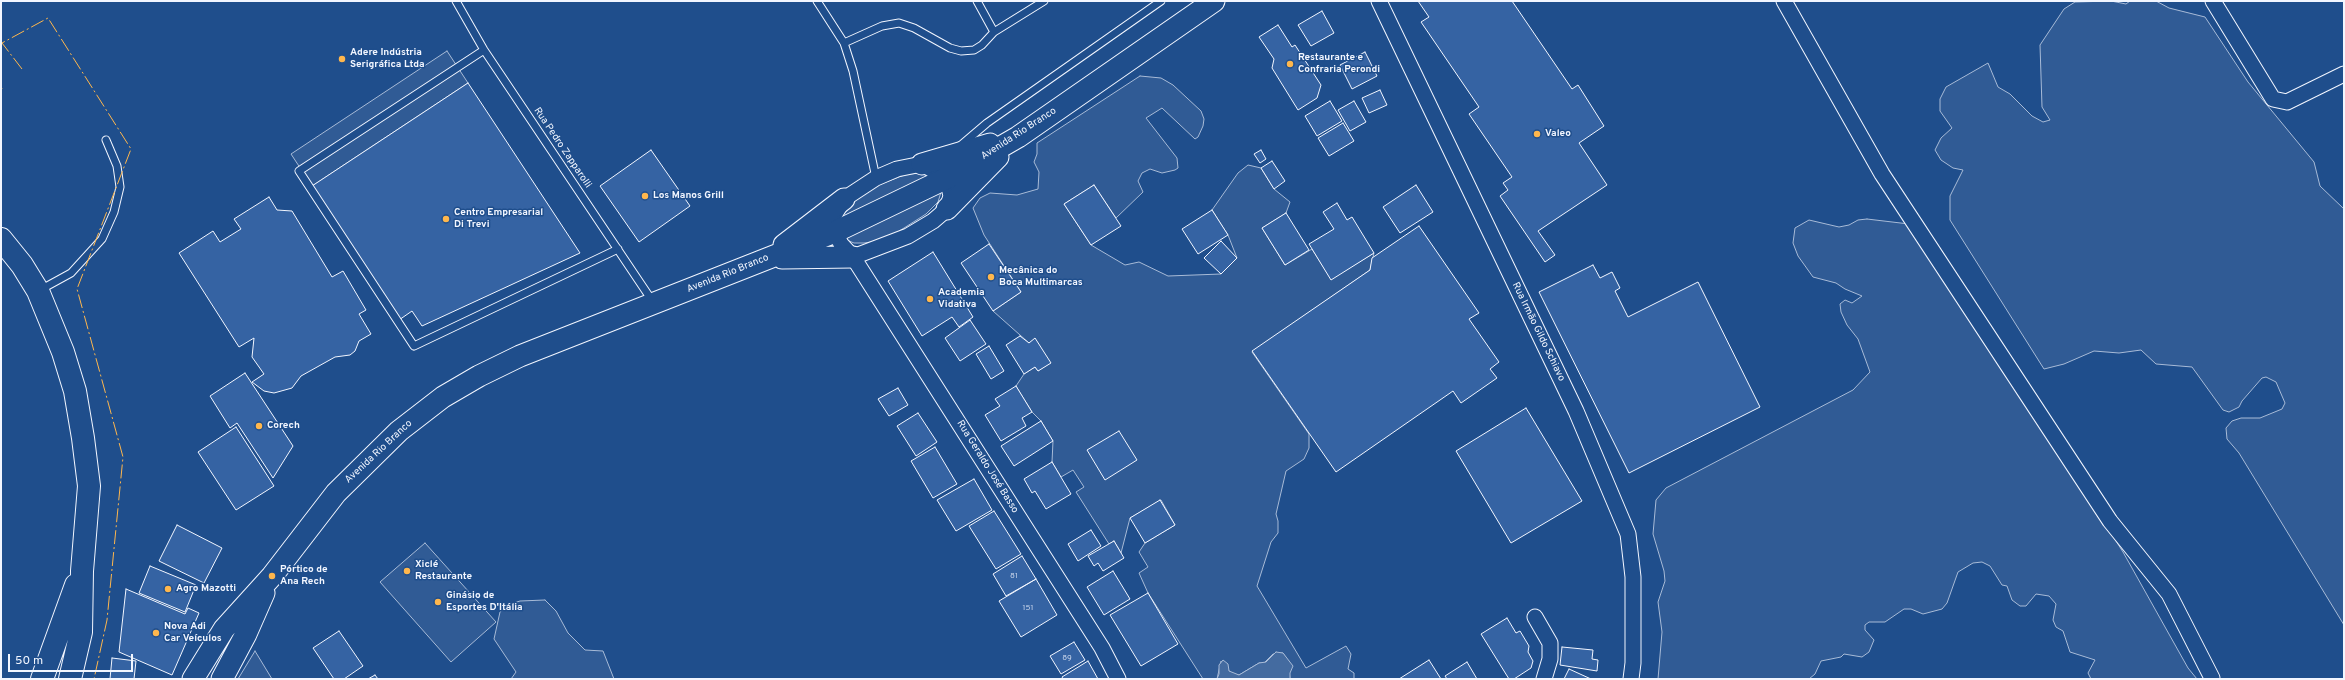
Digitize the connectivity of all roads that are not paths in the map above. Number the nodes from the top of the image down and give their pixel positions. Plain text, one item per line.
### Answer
1 (456, 1) edge
2 (817, 1) edge
3 (977, 1) edge
4 (1044, 1) edge
5 (1161, 1) edge
6 (1214, 1) edge
7 (1379, 1) edge
8 (1784, 1) edge
9 (2212, 1) edge
10 (994, 32) junction
11 (844, 43) junction
12 (484, 50) junction
13 (2344, 74) edge
14 (1018, 137) junction
15 (106, 140) dead end
16 (946, 157) junction
17 (922, 164) junction
18 (876, 178) junction
19 (947, 178) junction
20 (844, 199) junction
21 (947, 209) junction
22 (835, 232) junction
23 (1, 240) edge
24 (618, 249) junction
25 (853, 257) junction
26 (766, 259) junction
27 (38, 292) junction
28 (655, 303) junction
29 (82, 571) junction
30 (272, 576) junction
31 (1535, 617) dead end
32 (2212, 678) edge
33 (42, 679) edge
34 (70, 679) edge
35 (193, 679) edge
36 (222, 679) edge
37 (1118, 679) edge
38 (1544, 679) edge
39 (1631, 679) edge

1 - 12 lane, Rua Pedro Zapparolli
2 - 11 lane
3 - 10 lane
4 - 10 lane
5 - 16 lane
6 - 14 main road, Avenida Rio Branco
7 - 39 street, Rua Irmão Gildo Schiavo
8 - 32 street
9 - 13 street
10 - 11 lane
11 - 18 lane
12 - 24 lane, Rua Pedro Zapparolli
12 - 24 lane
14 - 16 main road
14 - 19 main road, Avenida Rio Branco
14 - 21 main road
15 - 27 lane
16 - 17 main road
17 - 18 street
17 - 19 street
18 - 20 street
19 - 21 street
19 - 22 main road, Avenida Rio Branco
20 - 22 street
20 - 26 main road
21 - 25 street
22 - 25 street, Rua Geraldo José Basso
22 - 26 main road, Avenida Rio Branco
23 - 27 main road
24 - 28 lane, Rua Pedro Zapparolli
25 - 26 main road
25 - 37 street, Rua Geraldo José Basso
26 - 28 main road, Avenida Rio Branco
27 - 29 main road
28 - 30 main road, Avenida Rio Branco
29 - 33 main road
29 - 34 main road
30 - 35 main road, Avenida Rio Branco
30 - 36 main road, Avenida Rio Branco
31 - 38 street

